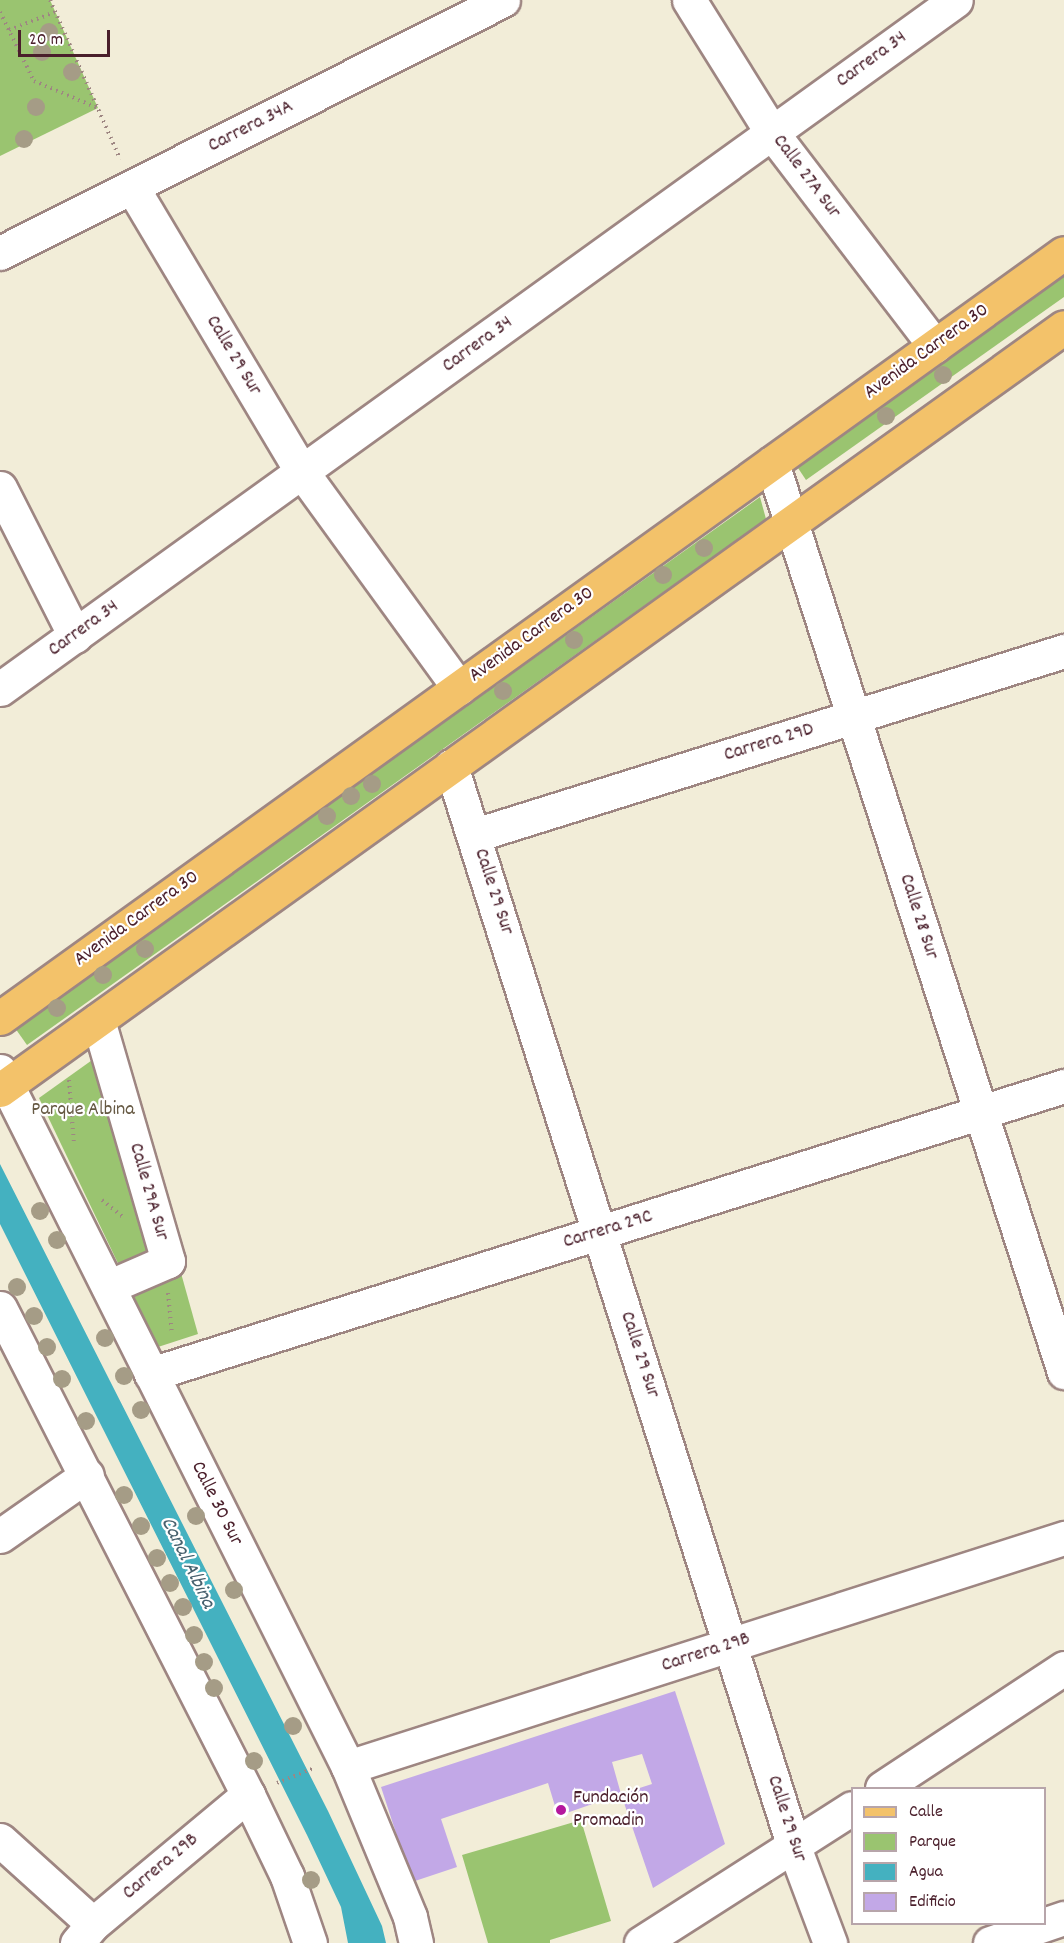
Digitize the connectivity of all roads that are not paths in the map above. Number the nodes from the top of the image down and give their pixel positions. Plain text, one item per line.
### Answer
1 (503, 0) edge
2 (689, 0) edge
3 (956, 0) edge
4 (772, 133) junction
5 (132, 187) junction
6 (0, 253) edge
7 (1064, 253) edge
8 (1064, 327) edge
9 (934, 346) junction
10 (772, 462) junction
11 (302, 472) junction
12 (0, 488) edge
13 (792, 522) junction
14 (75, 636) junction
15 (1064, 651) edge
16 (459, 688) junction
17 (0, 689) edge
18 (854, 717) junction
19 (451, 766) junction
20 (475, 835) junction
21 (0, 1018) edge
22 (98, 1020) junction
23 (2, 1082) edge
24 (1064, 1086) edge
25 (981, 1113) junction
26 (600, 1233) junction
27 (108, 1287) junction
28 (0, 1308) edge
29 (1064, 1372) edge
30 (151, 1374) junction
31 (87, 1475) junction
32 (0, 1536) edge
33 (1064, 1538) edge
34 (731, 1645) junction
35 (1064, 1668) edge
36 (348, 1767) junction
37 (884, 1787) edge
38 (262, 1790) junction
39 (851, 1809) edge
40 (0, 1840) edge
41 (794, 1847) junction
42 (1064, 1918) edge
43 (1046, 1924) edge
44 (1043, 1925) edge
45 (85, 1934) edge
46 (310, 1943) edge
47 (416, 1943) edge
48 (641, 1943) edge
49 (830, 1943) edge
50 (990, 1943) edge

1 - 5 street, Carrera 34A
2 - 4 street, Calle 27A Sur
3 - 4 street, Carrera 34
4 - 9 street, Calle 27A Sur
4 - 11 street, Carrera 34
5 - 6 street, Carrera 34A
5 - 11 street, Calle 29 Sur
7 - 9 main road, Avenida Carrera 30
8 - 13 main road
9 - 10 main road, Avenida Carrera 30
10 - 13 street, Calle 28 Sur
10 - 16 main road, Avenida Carrera 30
11 - 14 street, Carrera 34
11 - 16 street, Calle 29 Sur
12 - 14 street
13 - 18 street, Calle 28 Sur
13 - 19 main road
14 - 17 street, Carrera 34
15 - 18 street, Carrera 29D
16 - 21 main road, Avenida Carrera 30
18 - 20 street, Carrera 29D
18 - 25 street, Calle 28 Sur
19 - 20 street, Calle 29 Sur
19 - 22 main road
20 - 26 street, Calle 29 Sur
22 - 23 main road
22 - 27 street, Calle 29A Sur
23 - 27 street, Calle 30 Sur
24 - 25 street, Carrera 29C
25 - 26 street, Carrera 29C
25 - 29 street, Calle 28 Sur
26 - 30 street, Carrera 29C
26 - 34 street, Calle 29 Sur
27 - 30 street, Calle 30 Sur
28 - 31 street
30 - 36 street, Calle 30 Sur
31 - 32 street
31 - 38 street
33 - 34 street, Carrera 29B
34 - 36 street, Carrera 29B
34 - 41 street, Calle 29 Sur
35 - 37 street
36 - 47 street, Calle 30 Sur
38 - 45 street, Carrera 29B
38 - 46 street
39 - 41 street
40 - 45 street
41 - 48 street
41 - 49 street, Calle 29 Sur
42 - 43 street
44 - 50 street

